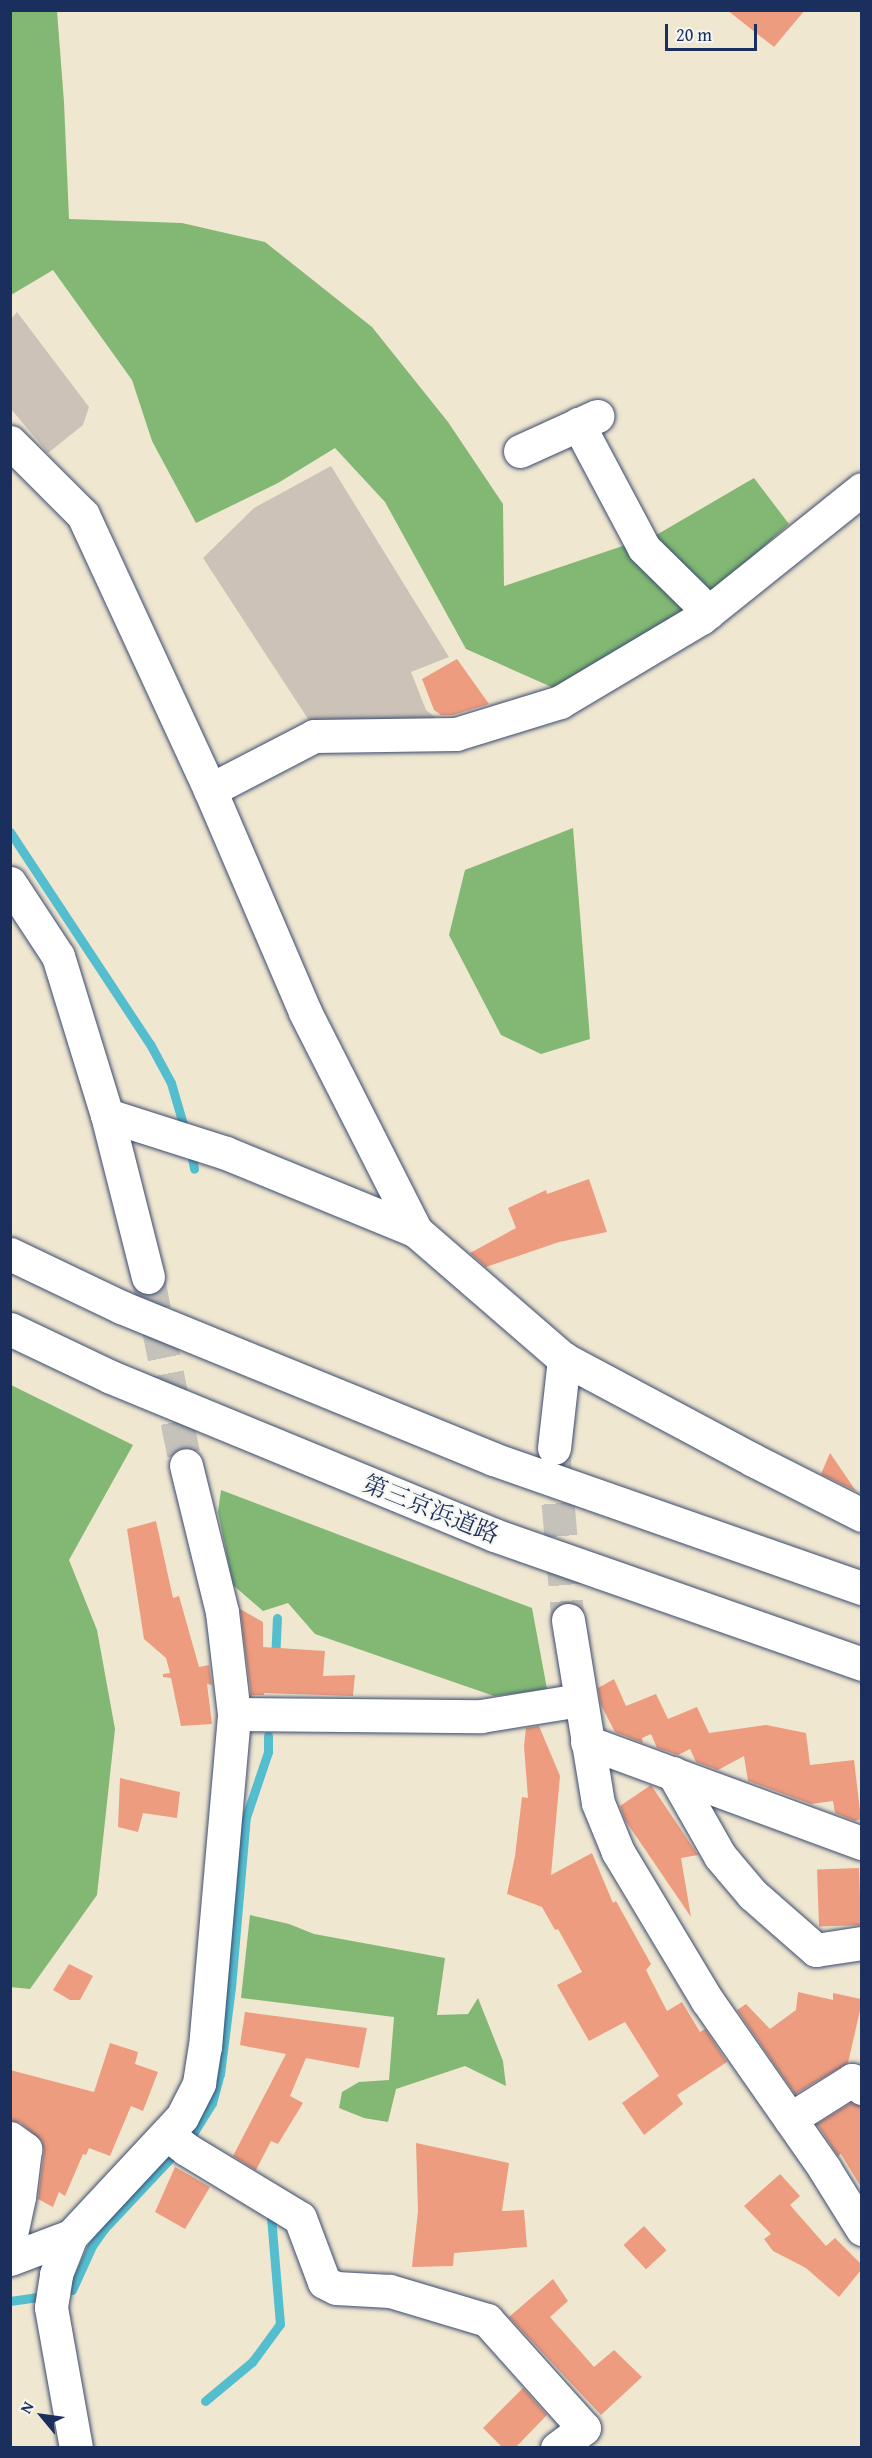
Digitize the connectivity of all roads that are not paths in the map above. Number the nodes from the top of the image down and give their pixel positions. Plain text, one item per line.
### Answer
1 (10, 442) edge
2 (520, 451) dead end
3 (861, 489) edge
4 (710, 612) junction
5 (210, 790) junction
6 (10, 883) edge
7 (107, 1115) junction
8 (416, 1231) junction
9 (10, 1254) edge
10 (148, 1277) tunnel mouth
11 (10, 1329) edge
12 (564, 1359) junction
13 (554, 1448) tunnel mouth
14 (186, 1464) tunnel mouth
15 (861, 1515) edge
16 (861, 1588) edge
17 (568, 1620) tunnel mouth
18 (861, 1664) edge
19 (580, 1700) junction
20 (234, 1714) junction
21 (587, 1742) junction
22 (673, 1773) junction
23 (861, 1843) edge
24 (861, 1943) edge
25 (861, 2088) edge
26 (790, 2119) junction
27 (10, 2139) edge
28 (176, 2141) junction
29 (861, 2229) edge
30 (71, 2236) junction
31 (10, 2239) edge
32 (10, 2259) edge
33 (76, 2448) edge
34 (557, 2448) edge

1 - 5 main road
2 - 4 main road
3 - 4 main road
4 - 5 main road
5 - 8 main road
6 - 7 main road
7 - 8 main road
7 - 10 main road
8 - 12 main road
9 - 16 main road
11 - 18 main road, 第三京浜道路
12 - 13 main road
12 - 15 main road
14 - 20 main road
17 - 19 main road
19 - 20 main road
19 - 21 main road
20 - 28 main road
21 - 22 main road
21 - 26 main road
22 - 23 main road
22 - 24 main road
25 - 26 main road
26 - 29 main road
27 - 31 main road
28 - 30 main road
28 - 34 main road
30 - 32 main road
30 - 33 main road

